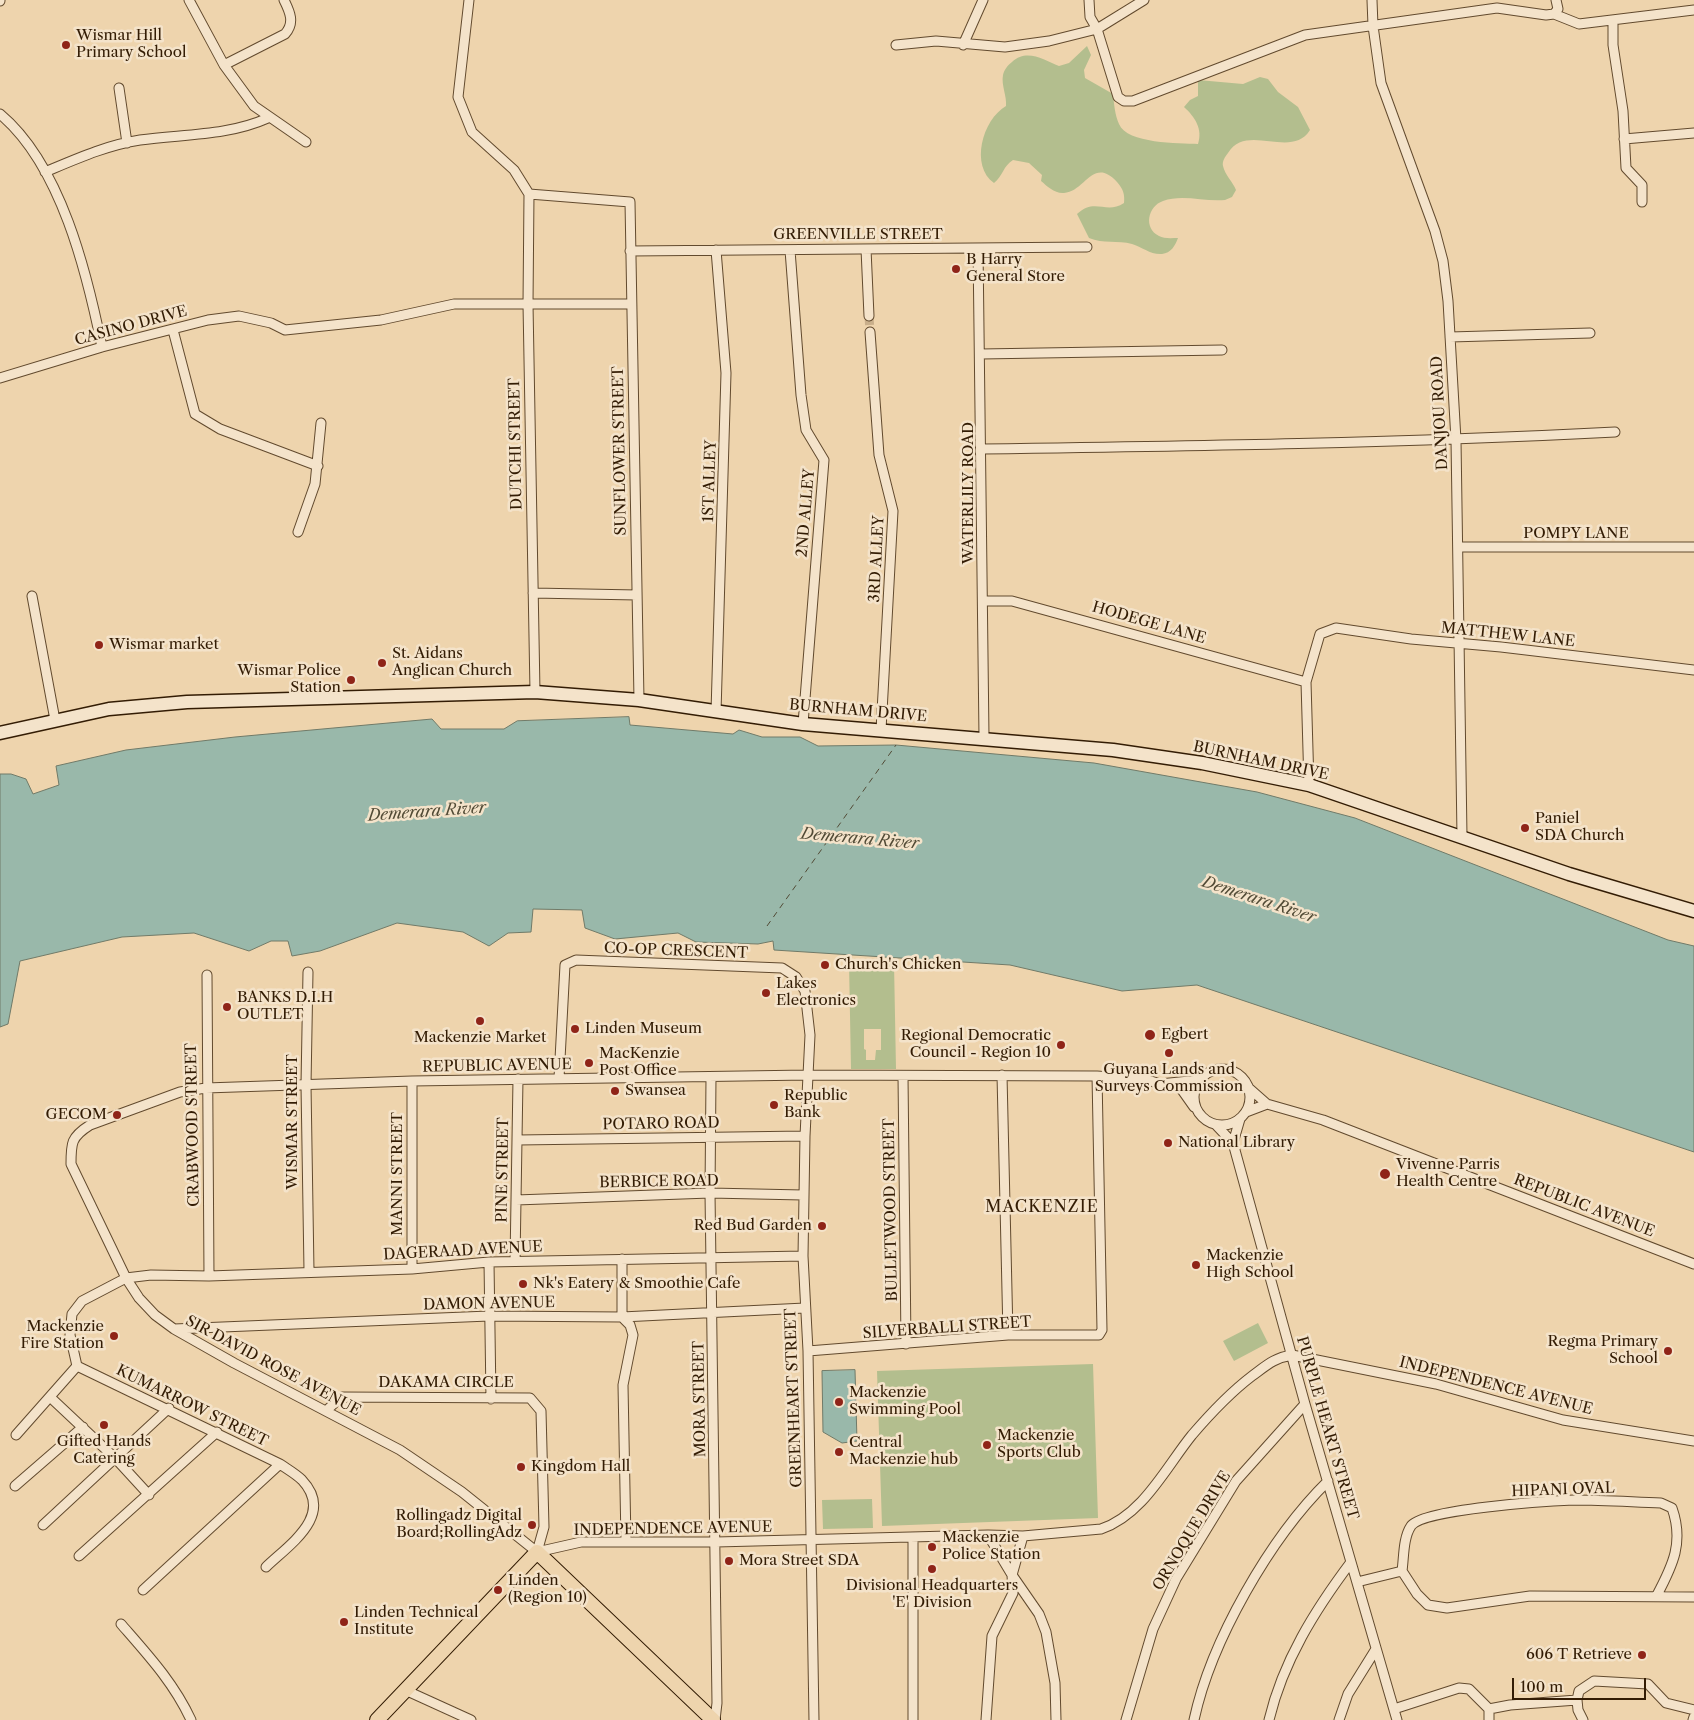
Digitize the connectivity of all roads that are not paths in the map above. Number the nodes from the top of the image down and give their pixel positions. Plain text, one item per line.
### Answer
1 (189, 0) edge
2 (284, 0) edge
3 (468, 0) edge
4 (983, 0) edge
5 (1089, 0) edge
6 (1144, 0) edge
7 (1372, 0) edge
8 (1556, 0) edge
9 (1132, 3) edge
10 (1694, 10) edge
11 (1554, 14) junction
12 (1613, 20) junction
13 (1373, 26) junction
14 (1096, 29) junction
15 (896, 45) dead end
16 (963, 45) junction
17 (224, 66) junction
18 (119, 88) dead end
19 (0, 114) edge
20 (268, 118) junction
21 (1694, 133) edge
22 (1624, 139) junction
23 (306, 142) dead end
24 (127, 143) junction
25 (45, 172) junction
26 (529, 194) junction
27 (1642, 202) dead end
28 (1087, 247) dead end
29 (978, 248) junction
30 (866, 249) junction
31 (716, 250) junction
32 (790, 250) junction
33 (630, 251) junction
34 (528, 304) junction
35 (631, 304) junction
36 (869, 316) tunnel mouth
37 (173, 330) junction
38 (870, 332) tunnel mouth
39 (1590, 333) dead end
40 (1450, 337) junction
41 (102, 347) junction
42 (1222, 350) dead end
43 (981, 354) junction
44 (0, 378) edge
45 (321, 423) dead end
46 (1615, 432) dead end
47 (1456, 440) junction
48 (982, 449) junction
49 (318, 466) junction
50 (298, 532) dead end
51 (1458, 547) junction
52 (1694, 547) edge
53 (533, 593) junction
54 (637, 595) junction
55 (32, 596) dead end
56 (983, 601) junction
57 (1460, 645) junction
58 (1694, 670) edge
59 (1306, 682) junction
60 (535, 692) junction
61 (639, 700) junction
62 (716, 712) junction
63 (55, 720) junction
64 (803, 724) junction
65 (881, 730) junction
66 (0, 733) edge
67 (984, 737) junction
68 (1309, 785) junction
69 (1462, 836) junction
70 (1694, 911) edge
71 (308, 972) dead end
72 (206, 975) dead end
73 (1002, 1075) junction
74 (808, 1076) junction
75 (903, 1076) junction
76 (1097, 1076) junction
77 (711, 1077) junction
78 (559, 1078) junction
79 (518, 1079) junction
80 (412, 1080) junction
81 (1199, 1080) junction
82 (1177, 1083) junction
83 (306, 1085) junction
84 (206, 1088) junction
85 (1250, 1089) junction
86 (1267, 1104) junction
87 (1198, 1112) junction
88 (1243, 1116) junction
89 (1216, 1125) junction
90 (805, 1136) junction
91 (710, 1137) junction
92 (518, 1140) junction
93 (1233, 1143) junction
94 (71, 1144) joint
95 (710, 1194) junction
96 (803, 1195) junction
97 (516, 1200) junction
98 (712, 1256) junction
99 (803, 1256) junction
100 (622, 1259) junction
101 (516, 1261) junction
102 (489, 1262) junction
103 (1694, 1264) edge
104 (412, 1268) junction
105 (309, 1272) junction
106 (209, 1276) junction
107 (126, 1278) junction
108 (805, 1308) junction
109 (713, 1312) junction
110 (489, 1316) junction
111 (622, 1316) junction
112 (174, 1329) junction
113 (1008, 1335) junction
114 (906, 1344) junction
115 (808, 1351) junction
116 (1292, 1355) junction
117 (76, 1366) junction
118 (50, 1397) junction
119 (491, 1399) junction
120 (1305, 1404) junction
121 (169, 1408) junction
122 (327, 1410) junction
123 (83, 1427) junction
124 (217, 1432) junction
125 (16, 1434) dead end
126 (1694, 1441) edge
127 (116, 1459) junction
128 (280, 1464) junction
129 (1328, 1481) junction
130 (15, 1486) dead end
131 (149, 1496) junction
132 (43, 1525) dead end
133 (988, 1534) junction
134 (1023, 1536) junction
135 (913, 1537) junction
136 (811, 1539) junction
137 (626, 1542) junction
138 (716, 1542) junction
139 (537, 1552) junction
140 (79, 1556) dead end
141 (1351, 1562) junction
142 (266, 1567) dead end
143 (1402, 1571) junction
144 (1012, 1575) junction
145 (1357, 1582) junction
146 (143, 1590) dead end
147 (1657, 1595) junction
148 (1694, 1597) edge
149 (121, 1624) dead end
150 (1376, 1649) junction
151 (405, 1690) junction
152 (1577, 1700) junction
153 (1394, 1709) junction
154 (1489, 1709) junction
155 (1694, 1710) edge
156 (191, 1720) edge
157 (377, 1720) edge
158 (471, 1720) edge
159 (714, 1720) edge
160 (814, 1720) edge
161 (913, 1720) edge
162 (986, 1720) edge
163 (1056, 1720) edge
164 (1126, 1720) edge
165 (1194, 1720) edge
166 (1269, 1720) edge
167 (1340, 1720) edge
168 (1397, 1720) edge
169 (1489, 1720) edge
170 (1583, 1720) edge

1 - 17 street
2 - 17 street
3 - 26 street
4 - 16 street
5 - 14 street
6 - 9 street
7 - 13 street, DANJOU ROAD
8 - 11 street
9 - 14 street
10 - 12 street
11 - 12 street
11 - 13 street
12 - 22 street
13 - 14 street
13 - 40 street, DANJOU ROAD
14 - 16 street
15 - 16 street
17 - 20 street
18 - 24 street
19 - 25 street
20 - 23 street
20 - 24 street
21 - 22 street
22 - 27 street
24 - 25 street
25 - 41 street
26 - 33 street, SUNFLOWER STREET
26 - 34 street, DUTCHI STREET
28 - 29 street, GREENVILLE STREET
29 - 30 street, GREENVILLE STREET
29 - 43 street, WATERLILY ROAD
30 - 32 street, GREENVILLE STREET
30 - 36 street
31 - 32 street, GREENVILLE STREET
31 - 33 street, GREENVILLE STREET
31 - 62 street, 1ST ALLEY
32 - 64 street, 2ND ALLEY
33 - 35 street, SUNFLOWER STREET
34 - 35 street, CASINO DRIVE
34 - 37 street, CASINO DRIVE
34 - 53 street, DUTCHI STREET
35 - 54 street, SUNFLOWER STREET
37 - 41 street, CASINO DRIVE
37 - 49 street
38 - 65 street, 3RD ALLEY
39 - 40 street
40 - 47 street, DANJOU ROAD
41 - 44 street, CASINO DRIVE
42 - 43 street
43 - 48 street, WATERLILY ROAD
45 - 49 street
46 - 47 street
47 - 48 street
47 - 51 street, DANJOU ROAD
48 - 56 street, WATERLILY ROAD
49 - 50 street
51 - 52 street, POMPY LANE
51 - 57 street, DANJOU ROAD
53 - 54 street
53 - 60 street, DUTCHI STREET
54 - 61 street, SUNFLOWER STREET
55 - 63 street
56 - 59 street, HODEGE LANE
56 - 67 street, WATERLILY ROAD
57 - 58 street, MATTHEW LANE
57 - 59 street, MATTHEW LANE
57 - 69 street, DANJOU ROAD
59 - 68 street
60 - 61 street, BURNHAM DRIVE
60 - 63 street, BURNHAM DRIVE
61 - 62 street, BURNHAM DRIVE
62 - 64 street, BURNHAM DRIVE
63 - 66 street, BURNHAM DRIVE
64 - 65 street, BURNHAM DRIVE
65 - 67 street, BURNHAM DRIVE
67 - 68 street, BURNHAM DRIVE
68 - 69 street, BURNHAM DRIVE
69 - 70 street, BURNHAM DRIVE
71 - 83 street, WISMAR STREET
72 - 84 street, CRABWOOD STREET
73 - 75 street, REPUBLIC AVENUE
73 - 76 street, REPUBLIC AVENUE
73 - 113 street
74 - 75 street, REPUBLIC AVENUE
74 - 77 street, REPUBLIC AVENUE
74 - 78 street, CO-OP CRESCENT
74 - 90 street, GREENHEART STREET
75 - 114 street, BULLETWOOD STREET
76 - 82 street, REPUBLIC AVENUE
76 - 113 street, SILVERBALLI STREET
77 - 78 street, REPUBLIC AVENUE
77 - 91 street, MORA STREET
78 - 79 street, REPUBLIC AVENUE
79 - 80 street, REPUBLIC AVENUE
79 - 92 street, PINE STREET
80 - 83 street, REPUBLIC AVENUE
80 - 104 street, MANNI STREET
81 - 82 street, REPUBLIC AVENUE
81 - 85 street
81 - 87 street
82 - 87 street
83 - 84 street, REPUBLIC AVENUE
83 - 105 street, WISMAR STREET
84 - 94 street, REPUBLIC AVENUE
84 - 106 street, CRABWOOD STREET
85 - 86 street, REPUBLIC AVENUE
85 - 88 street
86 - 88 street
86 - 103 street, REPUBLIC AVENUE
87 - 89 street
88 - 89 street
88 - 93 street
89 - 93 street, PURPLE HEART STREET
90 - 91 street, POTARO ROAD
90 - 96 street, GREENHEART STREET
91 - 92 street, POTARO ROAD
91 - 95 street, MORA STREET
92 - 97 street, PINE STREET
93 - 116 street, PURPLE HEART STREET
94 - 107 street, SIR DAVID ROSE AVENUE
95 - 96 street, BERBICE ROAD
95 - 97 street, BERBICE ROAD
95 - 98 street, MORA STREET
96 - 99 street, GREENHEART STREET
97 - 101 street, PINE STREET
98 - 99 street, DAGERAAD AVENUE
98 - 100 street, DAGERAAD AVENUE
98 - 109 street, MORA STREET
99 - 108 street, GREENHEART STREET
100 - 101 street, DAGERAAD AVENUE
100 - 111 street
101 - 102 street, DAGERAAD AVENUE
102 - 104 street, DAGERAAD AVENUE
102 - 110 street
104 - 105 street, DAGERAAD AVENUE
105 - 106 street, DAGERAAD AVENUE
106 - 107 street, DAGERAAD AVENUE
107 - 112 street, SIR DAVID ROSE AVENUE
107 - 117 street
108 - 109 street, DAMON AVENUE
108 - 115 street, GREENHEART STREET
109 - 111 street, DAMON AVENUE
109 - 138 street, MORA STREET
110 - 111 street, DAMON AVENUE
110 - 112 street, DAMON AVENUE
110 - 119 street
111 - 137 street
112 - 122 street, SIR DAVID ROSE AVENUE
113 - 114 street, SILVERBALLI STREET
114 - 115 street, SILVERBALLI STREET
115 - 136 street, GREENHEART STREET
116 - 120 street, PURPLE HEART STREET
116 - 126 street, INDEPENDENCE AVENUE
116 - 134 street, INDEPENDENCE AVENUE
117 - 118 street
117 - 121 street, KUMARROW STREET
118 - 123 street
118 - 125 street
119 - 122 street, DAKAMA CIRCLE
119 - 139 street, DAKAMA CIRCLE
120 - 129 street, PURPLE HEART STREET
120 - 164 street, ORNOQUE DRIVE
121 - 124 street, KUMARROW STREET
121 - 127 street
122 - 139 street, SIR DAVID ROSE AVENUE
123 - 127 street
123 - 130 street
124 - 128 street, KUMARROW STREET
124 - 131 street
127 - 131 street
127 - 132 street
128 - 142 street, KUMARROW STREET
128 - 146 street
129 - 141 street, PURPLE HEART STREET
129 - 165 street
131 - 140 street
133 - 134 street, INDEPENDENCE AVENUE
133 - 135 street, INDEPENDENCE AVENUE
133 - 144 street
134 - 144 street
135 - 136 street, INDEPENDENCE AVENUE
135 - 161 street
136 - 138 street, INDEPENDENCE AVENUE
136 - 160 street, GREENHEART STREET
137 - 138 street, INDEPENDENCE AVENUE
137 - 139 street, INDEPENDENCE AVENUE
138 - 159 street, MORA STREET
139 - 151 main road
139 - 159 main road
141 - 145 street, PURPLE HEART STREET
141 - 166 street
143 - 145 street
143 - 147 street
143 - 147 street, HIPANI OVAL
144 - 162 street
144 - 163 street
145 - 150 street, PURPLE HEART STREET
147 - 148 street
149 - 156 street
150 - 153 street, PURPLE HEART STREET
150 - 167 street
151 - 157 main road
151 - 158 street
152 - 154 street
152 - 155 street
152 - 170 street
153 - 154 street
153 - 168 street, PURPLE HEART STREET
154 - 169 street

